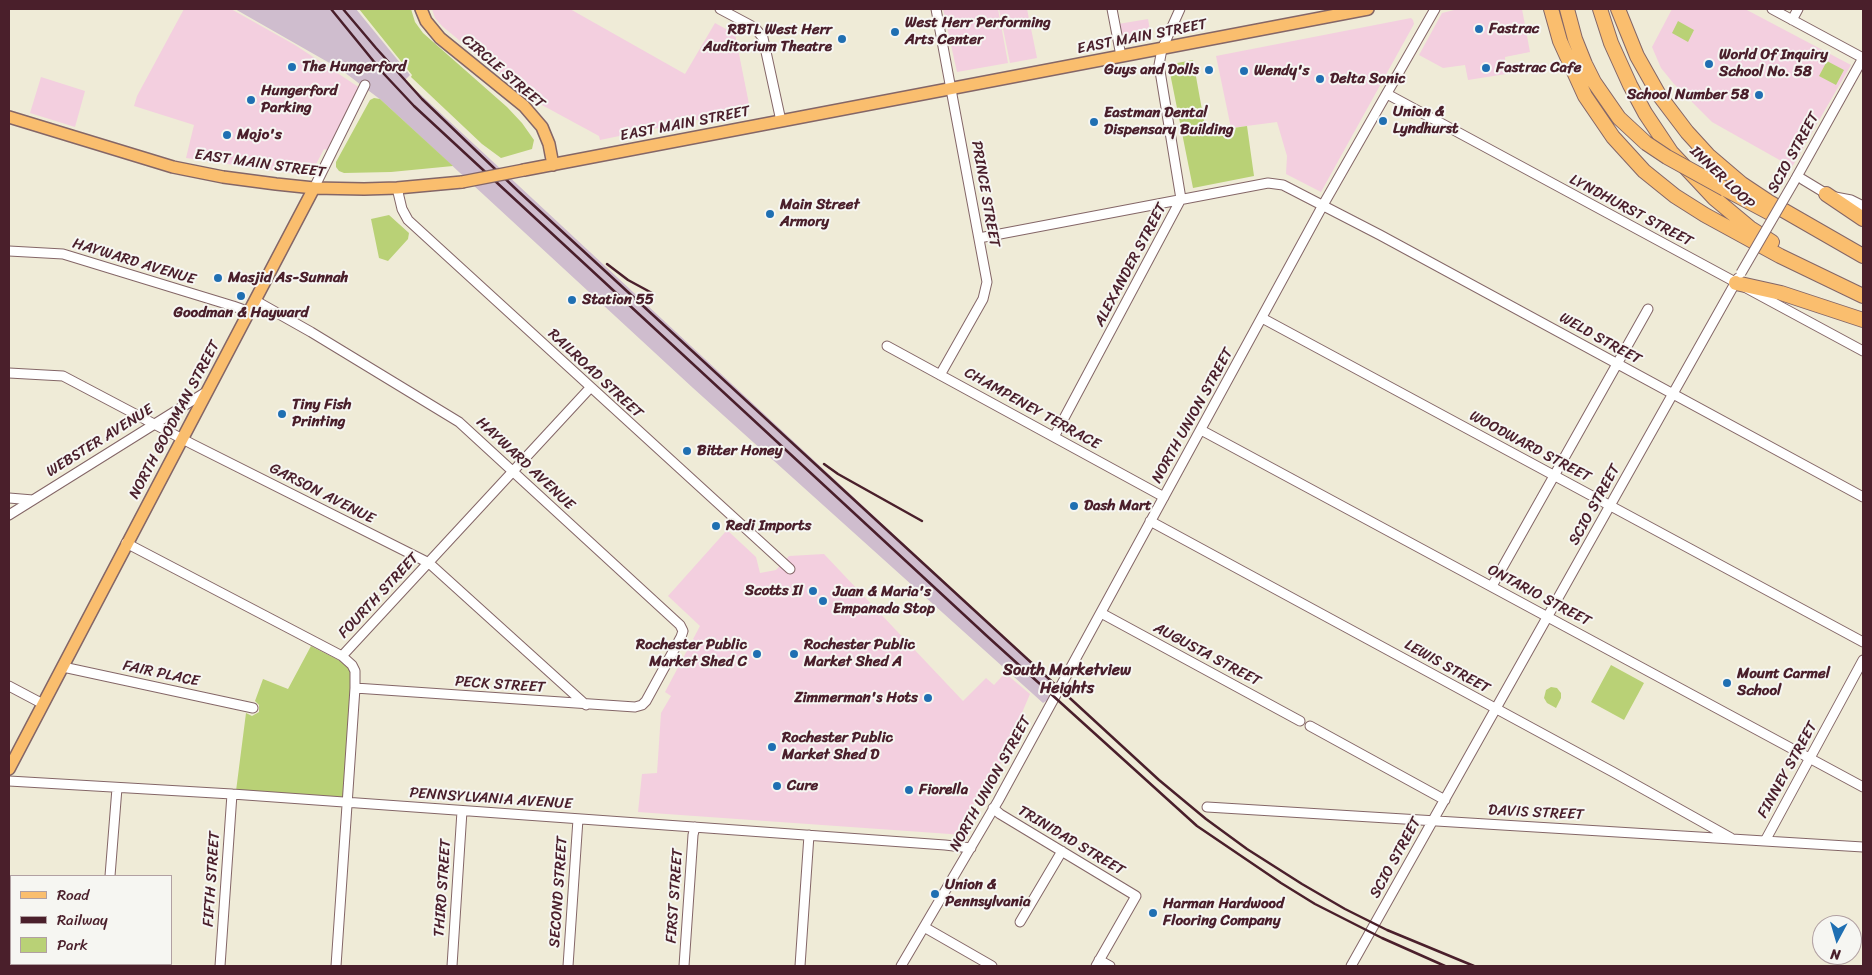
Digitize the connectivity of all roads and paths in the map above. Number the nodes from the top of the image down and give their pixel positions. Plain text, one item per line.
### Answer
1 (421, 9) edge
2 (720, 9) edge
3 (936, 9) edge
4 (1112, 9) edge
5 (1180, 9) edge
6 (1368, 9) edge
7 (1435, 9) edge
8 (1551, 9) edge
9 (1567, 9) edge
10 (1600, 9) edge
11 (1618, 9) edge
12 (1772, 9) edge
13 (1798, 9) edge
14 (1792, 20) junction
15 (1162, 49) junction
16 (1121, 56) junction
17 (1863, 58) edge
18 (365, 84) dead end
19 (952, 89) junction
20 (1387, 94) junction
21 (9, 117) edge
22 (781, 121) junction
23 (554, 165) junction
24 (1796, 178) junction
25 (314, 188) junction
26 (397, 188) junction
27 (1826, 194) junction
28 (1181, 199) junction
29 (1323, 205) junction
30 (1863, 206) edge
31 (1863, 219) edge
32 (979, 238) junction
33 (9, 251) edge
34 (1863, 257) edge
35 (1738, 278) junction
36 (1863, 295) edge
37 (256, 301) junction
38 (1648, 309) dead end
39 (250, 312) junction
40 (1262, 318) junction
41 (1863, 320) edge
42 (887, 346) dead end
43 (1863, 351) edge
44 (1618, 364) junction
45 (9, 373) edge
46 (940, 375) junction
47 (590, 388) junction
48 (206, 392) junction
49 (1672, 394) junction
50 (153, 424) junction
51 (1201, 430) junction
52 (1054, 437) junction
53 (181, 438) junction
54 (513, 471) junction
55 (1555, 476) junction
56 (1164, 497) junction
57 (1863, 497) edge
58 (9, 498) edge
59 (33, 500) junction
60 (1610, 506) junction
61 (9, 515) edge
62 (1150, 522) junction
63 (126, 543) junction
64 (428, 563) junction
65 (790, 569) dead end
66 (1492, 586) junction
67 (1101, 613) junction
68 (1548, 616) junction
69 (1863, 642) edge
70 (342, 656) junction
71 (1863, 660) edge
72 (63, 667) junction
73 (9, 686) edge
74 (355, 688) junction
75 (43, 704) junction
76 (642, 704) joint
77 (586, 705) junction
78 (253, 708) dead end
79 (1496, 709) junction
80 (1300, 721) dead end
81 (1310, 726) dead end
82 (1810, 759) junction
83 (9, 769) edge
84 (9, 781) edge
85 (1863, 787) edge
86 (116, 788) junction
87 (232, 794) junction
88 (1445, 800) junction
89 (348, 803) junction
90 (1206, 807) dead end
91 (994, 808) junction
92 (462, 811) junction
93 (578, 819) junction
94 (1433, 821) junction
95 (695, 827) junction
96 (809, 835) junction
97 (1731, 838) junction
98 (1765, 841) junction
99 (1863, 847) edge
100 (971, 848) junction
101 (1062, 851) junction
102 (110, 875) edge
103 (1020, 922) dead end
104 (924, 927) junction
105 (1097, 963) edge
106 (220, 966) edge
107 (336, 966) edge
108 (452, 966) edge
109 (568, 966) edge
110 (684, 966) edge
111 (800, 966) edge
112 (901, 966) edge
113 (992, 966) edge
114 (1110, 966) edge
115 (1351, 966) edge

1 - 23 main road, CIRCLE STREET
2 - 22 street
3 - 19 street, PRINCE STREET
4 - 16 street
5 - 15 street, ALEXANDER STREET
6 - 15 main road, EAST MAIN STREET
7 - 20 street, NORTH UNION STREET
8 - 36 highway
9 - 34 highway, bridge
10 - 36 highway, INNER LOOP
11 - 34 highway, INNER LOOP
12 - 14 street
13 - 14 street
14 - 17 street
15 - 16 main road, EAST MAIN STREET
15 - 28 street, ALEXANDER STREET
16 - 19 main road, EAST MAIN STREET
17 - 24 street, SCIO STREET
18 - 25 street, NORTH GOODMAN STREET
19 - 22 main road, EAST MAIN STREET
19 - 32 street, PRINCE STREET
20 - 29 street, NORTH UNION STREET
20 - 35 street, LYNDHURST STREET
21 - 25 main road, EAST MAIN STREET
22 - 23 main road, EAST MAIN STREET
23 - 26 main road, EAST MAIN STREET, bridge
24 - 27 street
24 - 35 street, SCIO STREET, bridge
25 - 26 main road, EAST MAIN STREET
25 - 37 main road, NORTH GOODMAN STREET
26 - 47 street, RAILROAD STREET
27 - 30 street
27 - 31 highway
28 - 29 street, WELD STREET
28 - 32 street, WELD STREET
28 - 52 street, ALEXANDER STREET
29 - 40 street, NORTH UNION STREET
29 - 44 street, WELD STREET
32 - 46 street, PRINCE STREET
33 - 39 street, HAYWARD AVENUE
35 - 41 highway
35 - 43 street, LYNDHURST STREET
35 - 49 street, SCIO STREET
37 - 39 main road, NORTH GOODMAN STREET
37 - 54 street, HAYWARD AVENUE
38 - 44 street
39 - 48 main road, NORTH GOODMAN STREET
40 - 51 street, NORTH UNION STREET
40 - 55 street, WOODWARD STREET
42 - 46 street, CHAMPENEY TERRACE
44 - 49 street, WELD STREET
44 - 55 street
45 - 50 street, GARSON AVENUE
46 - 52 street, CHAMPENEY TERRACE
47 - 54 street, FOURTH STREET
47 - 65 street, RAILROAD STREET
48 - 50 street, WEBSTER AVENUE
48 - 53 main road, NORTH GOODMAN STREET
49 - 57 street, WELD STREET
49 - 60 street, SCIO STREET
50 - 53 street, GARSON AVENUE
50 - 59 street, WEBSTER AVENUE
51 - 56 street, NORTH UNION STREET
51 - 66 street, ONTARIO STREET
52 - 56 street, CHAMPENEY TERRACE
53 - 63 main road, NORTH GOODMAN STREET
53 - 64 street, GARSON AVENUE
54 - 64 street, FOURTH STREET
54 - 76 street, HAYWARD AVENUE
55 - 60 street, WOODWARD STREET
55 - 66 street
56 - 62 street, NORTH UNION STREET
58 - 59 street
59 - 61 street, WEBSTER AVENUE
60 - 68 street, SCIO STREET
60 - 69 street, WOODWARD STREET
62 - 67 street, NORTH UNION STREET
62 - 79 street, LEWIS STREET
63 - 70 street
63 - 72 main road, NORTH GOODMAN STREET
64 - 70 street, FOURTH STREET
64 - 77 street, GARSON AVENUE
66 - 68 street, ONTARIO STREET
67 - 80 street, AUGUSTA STREET
67 - 91 street, NORTH UNION STREET
68 - 79 street, SCIO STREET
68 - 82 street, ONTARIO STREET
70 - 74 street, FOURTH STREET
71 - 82 street, FINNEY STREET
72 - 75 main road, NORTH GOODMAN STREET
72 - 78 street, FAIR PLACE
73 - 75 street
74 - 77 street, PECK STREET
74 - 89 street, FOURTH STREET
75 - 83 main road, NORTH GOODMAN STREET
76 - 77 street, PECK STREET
79 - 88 street, SCIO STREET
79 - 97 street, LEWIS STREET
81 - 88 street
82 - 85 street, ONTARIO STREET
82 - 98 street, FINNEY STREET
84 - 86 street, PENNSYLVANIA AVENUE
86 - 87 street, PENNSYLVANIA AVENUE
86 - 102 street
87 - 89 street, PENNSYLVANIA AVENUE
87 - 106 street, FIFTH STREET
88 - 94 street, SCIO STREET
89 - 92 street, PENNSYLVANIA AVENUE
89 - 107 street, FOURTH STREET
90 - 94 street, DAVIS STREET
91 - 100 street, NORTH UNION STREET
91 - 101 street, TRINIDAD STREET
92 - 93 street, PENNSYLVANIA AVENUE
92 - 108 street, THIRD STREET
93 - 95 street, PENNSYLVANIA AVENUE
93 - 109 street, SECOND STREET
94 - 97 street, DAVIS STREET
94 - 115 street, SCIO STREET
95 - 96 street, PENNSYLVANIA AVENUE
95 - 110 street, FIRST STREET
96 - 100 street, PENNSYLVANIA AVENUE
96 - 111 street
97 - 98 street, DAVIS STREET
98 - 99 street, DAVIS STREET
100 - 104 street, NORTH UNION STREET
101 - 103 street
101 - 105 street, TRINIDAD STREET
104 - 112 street, NORTH UNION STREET
104 - 113 street
105 - 114 street

